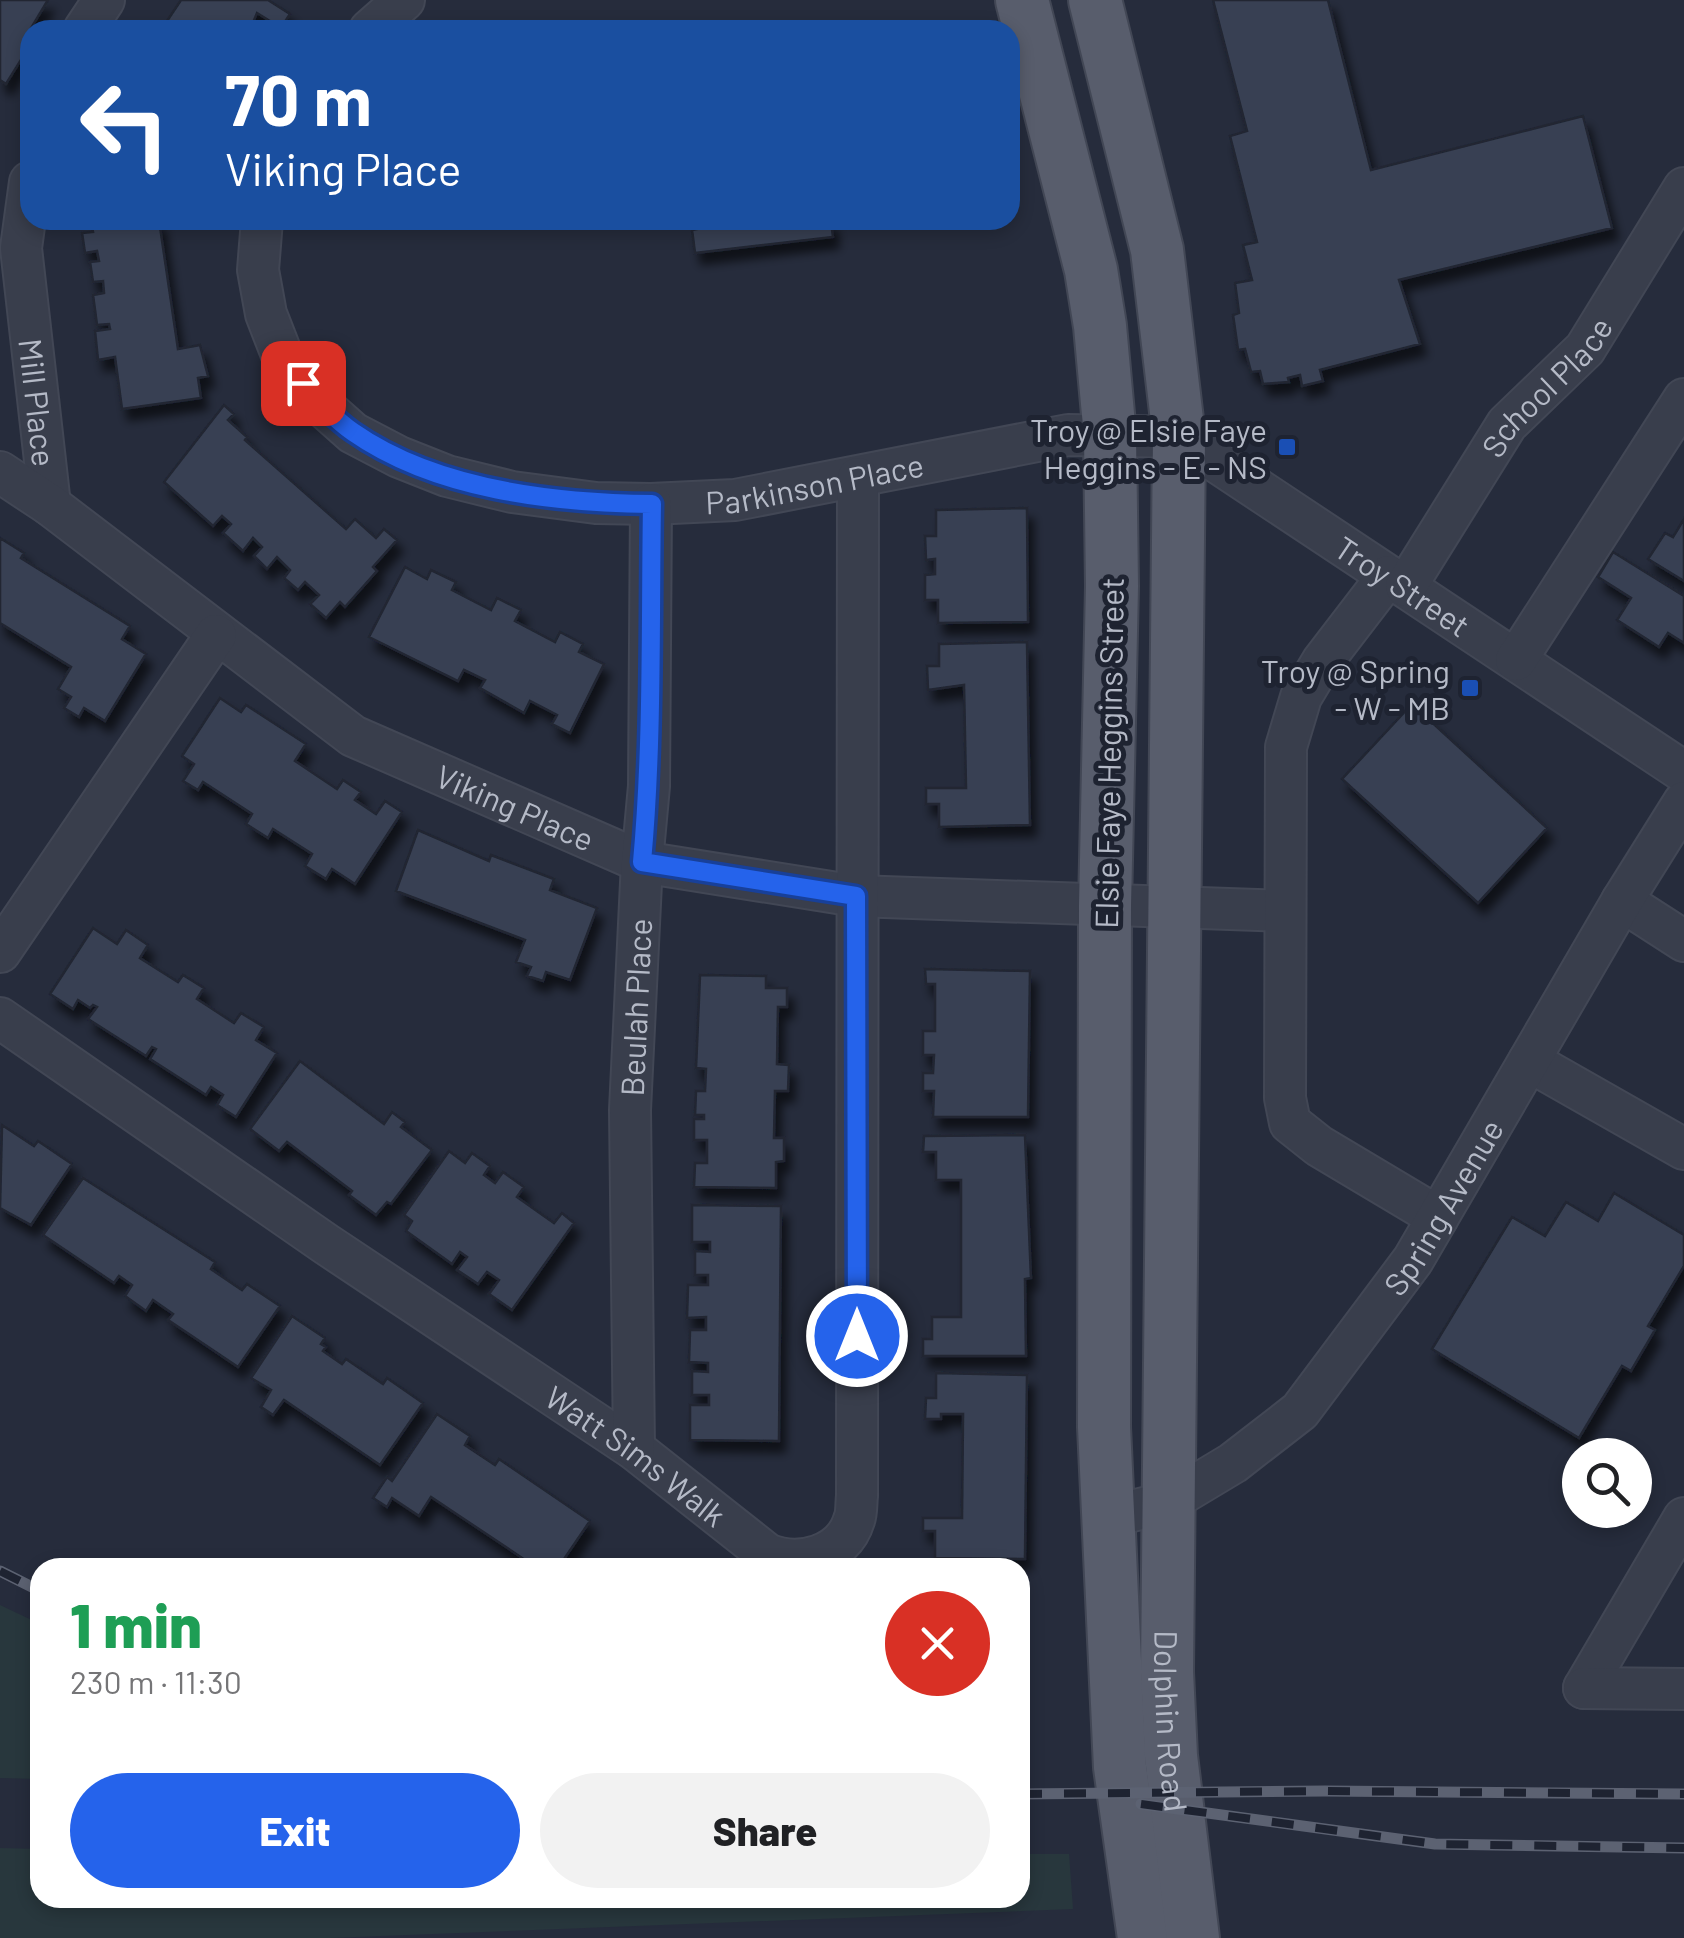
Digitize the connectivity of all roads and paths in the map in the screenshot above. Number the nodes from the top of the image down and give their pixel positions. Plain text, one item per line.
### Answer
1 (404, 0) edge
2 (1022, 0) edge
3 (1095, 0) edge
4 (381, 20) edge
5 (1684, 188) edge
6 (23, 230) edge
7 (261, 230) edge
8 (1684, 399) edge
9 (1110, 436) junction
10 (1179, 437) junction
11 (0, 472) edge
12 (858, 478) junction
13 (652, 504) junction
14 (50, 506) junction
15 (1397, 581) junction
16 (216, 634) junction
17 (1516, 660) junction
18 (1684, 772) edge
19 (1684, 802) edge
20 (642, 862) junction
21 (856, 896) junction
22 (1622, 901) junction
23 (1105, 906) junction
24 (1176, 909) junction
25 (1285, 911) junction
26 (1684, 941) edge
27 (0, 952) edge
28 (0, 1018) edge
29 (1529, 1061) junction
30 (1684, 1148) edge
31 (1438, 1217) junction
32 (634, 1449) junction
33 (1168, 1502) junction
34 (1108, 1517) junction
35 (1684, 1518) edge
36 (777, 1558) edge
37 (811, 1558) edge
38 (1684, 1688) edge
39 (1144, 1938) edge
40 (1193, 1938) edge

1 - 4 street
2 - 9 main road, Elsie Faye Heggins Street
3 - 10 main road
5 - 15 street, School Place
6 - 14 street, Mill Place
7 - 13 street, Parkinson Place
8 - 17 street
9 - 10 street
9 - 12 street, Parkinson Place
9 - 23 main road, Elsie Faye Heggins Street
10 - 15 street, Troy Street
10 - 24 main road
11 - 14 street, Viking Place
12 - 13 street, Parkinson Place
12 - 21 street, Watt Sims Walk
13 - 20 street, Beulah Place
14 - 16 street, Viking Place
15 - 17 street, Troy Street
15 - 25 street, School Place
16 - 20 street, Viking Place
16 - 27 street
17 - 18 street, Troy Street
19 - 22 street, Spring Avenue
20 - 21 street, Viking Place
20 - 32 street, Beulah Place
21 - 23 street, Viking Place
21 - 37 street, Watt Sims Walk
22 - 26 street
22 - 29 street, Spring Avenue
23 - 24 street, Viking Place
23 - 34 main road, Elsie Faye Heggins Street
24 - 25 street, Viking Place
24 - 33 main road
25 - 31 street, School Place
28 - 32 street, Watt Sims Walk
29 - 30 street
29 - 31 street, Spring Avenue
31 - 33 street, Spring Avenue
32 - 36 street, Watt Sims Walk
33 - 34 street, Spring Avenue
33 - 40 main road, Dolphin Road
34 - 39 main road, Dolphin Road
35 - 38 street

